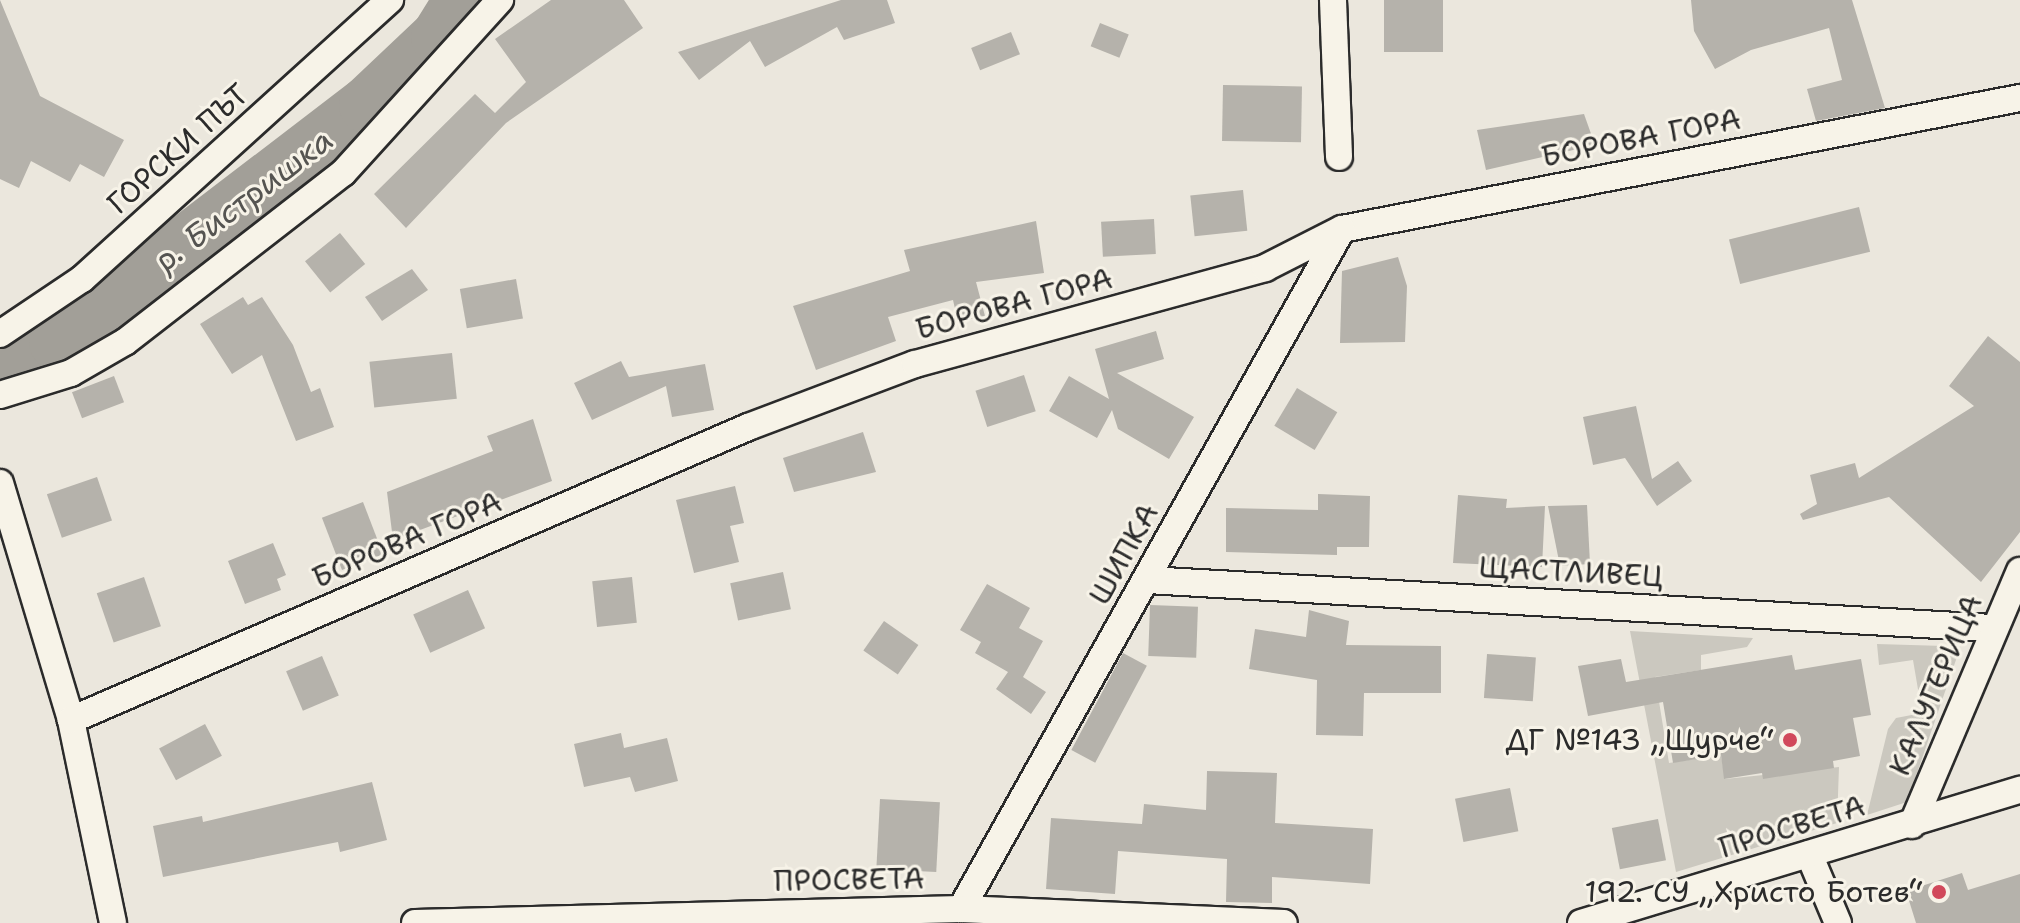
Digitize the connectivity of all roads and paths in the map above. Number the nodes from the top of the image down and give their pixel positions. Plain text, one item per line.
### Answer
1 (390, 0) edge
2 (500, 0) edge
3 (1333, 0) edge
4 (2020, 98) edge
5 (1339, 157) dead end
6 (1342, 229) junction
7 (0, 334) edge
8 (0, 395) edge
9 (0, 483) edge
10 (2020, 571) edge
11 (1147, 580) junction
12 (1992, 628) junction
13 (71, 720) junction
14 (2020, 790) edge
15 (1912, 825) junction
16 (1809, 854) junction
17 (948, 914) edge
18 (1614, 919) edge
19 (1187, 921) edge
20 (113, 923) edge
21 (415, 923) edge
22 (1284, 923) edge
23 (1581, 923) edge
24 (1838, 923) edge

1 - 7 street, ГОРСКИ ПЪТ
2 - 8 street
3 - 5 street
4 - 6 street, БОРОВА ГОРА
6 - 11 street, ШИПКА
6 - 13 street, БОРОВА ГОРА
9 - 13 street
10 - 12 street, КАЛУГЕРИЦА
11 - 12 street, ЩАСТЛИВЕЦ
11 - 17 street, ШИПКА
12 - 15 street, КАЛУГЕРИЦА
13 - 20 street
14 - 15 street, ПРОСВЕТА
15 - 16 street, ПРОСВЕТА
16 - 18 street, ПРОСВЕТА
16 - 24 street
17 - 19 street, ПРОСВЕТА
17 - 21 street, ПРОСВЕТА
18 - 23 street, ПРОСВЕТА
19 - 22 street, ПРОСВЕТА

